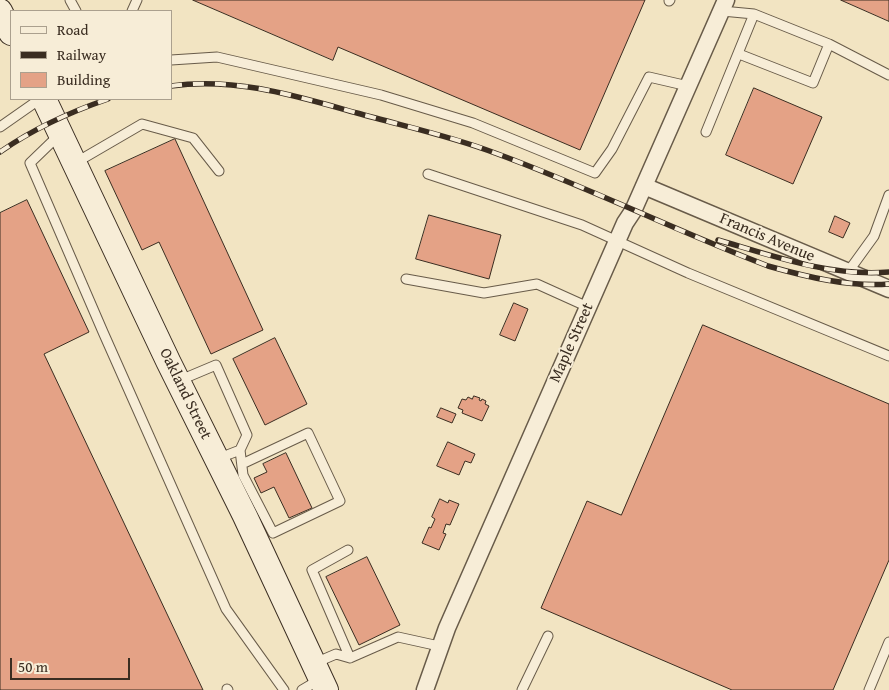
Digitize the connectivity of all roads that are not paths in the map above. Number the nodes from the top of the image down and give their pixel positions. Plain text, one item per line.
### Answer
1 (724, 5) edge
2 (0, 11) edge
3 (754, 14) junction
4 (10, 31) edge
5 (829, 44) junction
6 (739, 54) junction
7 (172, 60) edge
8 (889, 75) edge
9 (688, 86) junction
10 (39, 100) edge
11 (44, 100) edge
12 (0, 126) edge
13 (706, 132) dead end
14 (61, 133) junction
15 (75, 163) junction
16 (219, 171) dead end
17 (428, 174) dead end
18 (644, 186) junction
19 (889, 195) edge
20 (617, 242) junction
21 (848, 272) junction
22 (406, 279) dead end
23 (889, 289) edge
24 (588, 307) junction
25 (889, 356) edge
26 (178, 381) junction
27 (240, 450) junction
28 (217, 459) junction
29 (242, 464) junction
30 (348, 550) dead end
31 (548, 636) dead end
32 (889, 642) edge
33 (439, 646) junction
34 (350, 658) junction
35 (316, 681) edge
36 (284, 690) edge
37 (425, 690) edge
38 (522, 690) edge
39 (869, 690) edge

1 - 3 lane
1 - 9 street, Maple Street
2 - 4 main road
3 - 5 lane
3 - 6 lane
5 - 6 lane
5 - 8 lane
6 - 13 lane
7 - 9 lane
9 - 18 street, Maple Street
10 - 12 lane
11 - 14 main road, Oakland Street
14 - 15 main road, Oakland Street
14 - 36 lane
15 - 16 lane
15 - 26 main road, Oakland Street
17 - 20 lane
18 - 20 street, Maple Street
18 - 21 street, Francis Avenue
19 - 21 lane
20 - 24 street, Maple Street
20 - 25 lane
21 - 23 street, Francis Avenue
22 - 24 lane
24 - 33 street, Maple Street
26 - 27 lane
26 - 28 main road, Oakland Street
27 - 28 lane
27 - 29 lane
28 - 35 main road, Oakland Street
29 - 29 lane
30 - 34 lane
31 - 38 lane
32 - 39 lane
33 - 34 lane
33 - 37 street, Maple Street
34 - 35 lane

